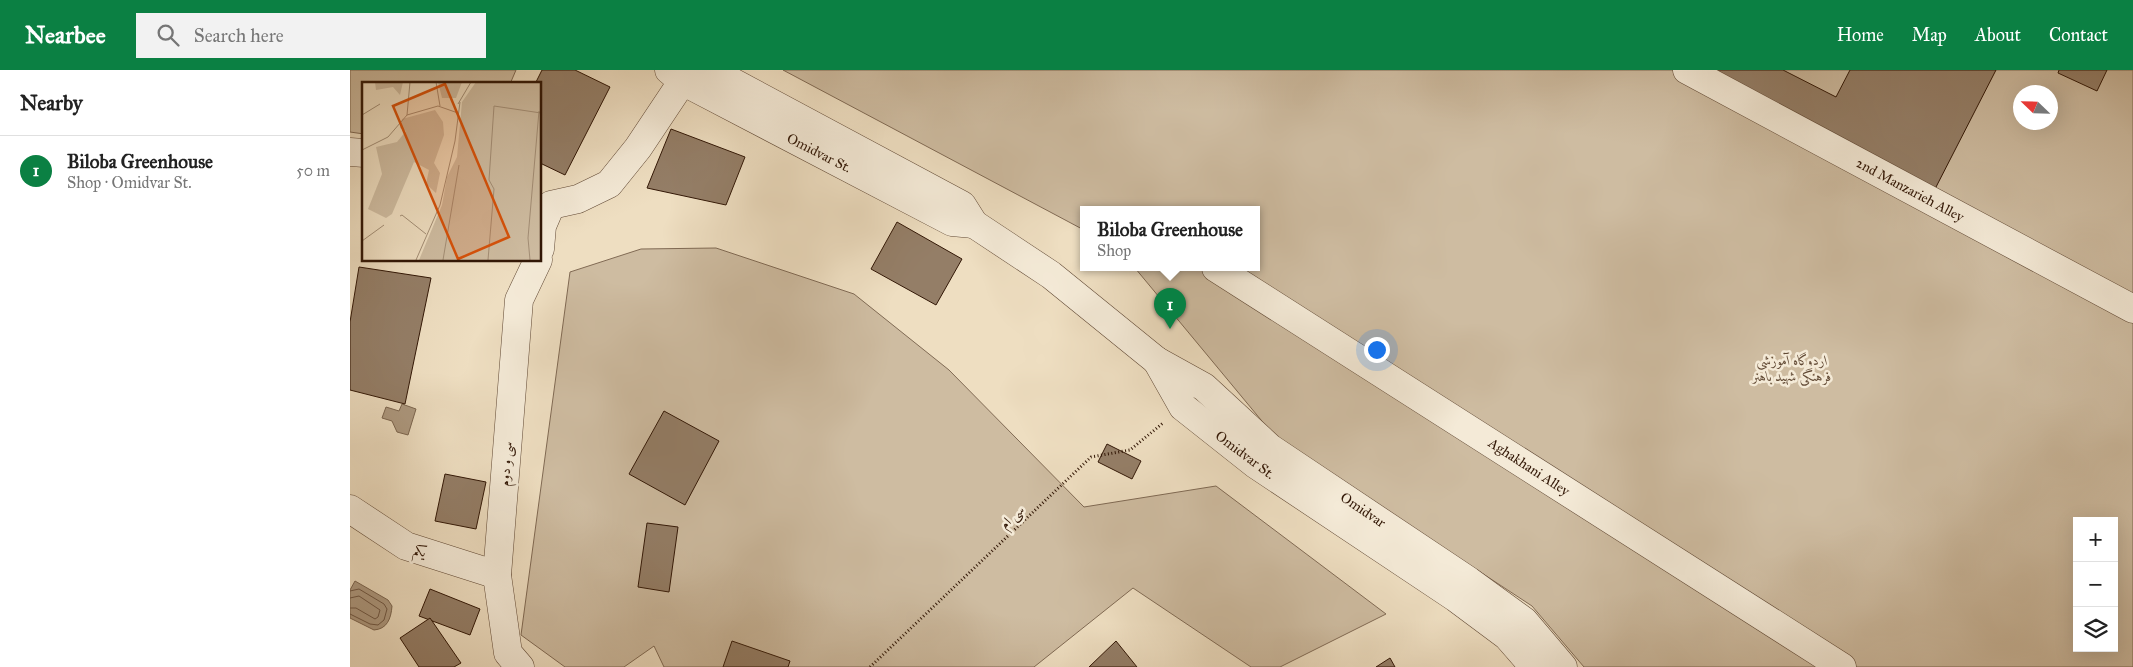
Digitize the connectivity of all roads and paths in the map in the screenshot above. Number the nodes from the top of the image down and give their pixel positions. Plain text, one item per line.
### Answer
1 (710, 70) edge
2 (1687, 70) edge
3 (680, 74) edge
4 (779, 120) junction
5 (546, 198) edge
6 (541, 238) edge
7 (538, 261) edge
8 (1221, 271) edge
9 (2133, 309) edge
10 (1157, 361) junction
11 (1183, 407) junction
12 (350, 509) edge
13 (497, 575) junction
14 (1463, 589) junction
15 (1515, 629) junction
16 (520, 667) edge
17 (870, 667) edge
18 (1534, 667) edge
19 (1563, 667) edge
20 (1842, 667) edge

1 - 4 street, Omidvar St.
2 - 9 street, 2nd Manzarieh Alley
3 - 4 street, Omidvar St.
3 - 5 street
4 - 10 street, Omidvar St.
5 - 6 street
7 - 13 street, سی و دوم
8 - 20 street, Aghakhani Alley
10 - 11 street, Omidvar St.
10 - 14 street, Omidvar
11 - 14 street, Omidvar St.
11 - 17 path, سی ام
12 - 13 street, یکم
13 - 16 street, سی و دوم
14 - 15 street, Omidvar
15 - 18 street
15 - 19 street, Omidvar

